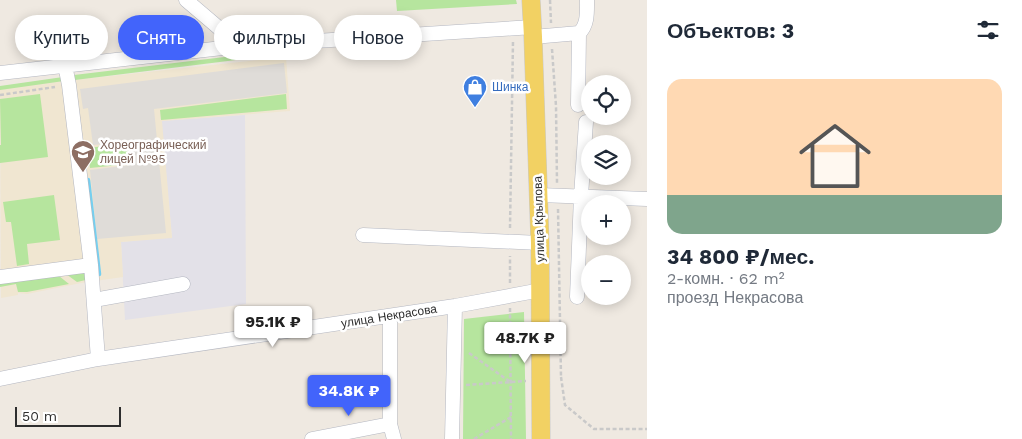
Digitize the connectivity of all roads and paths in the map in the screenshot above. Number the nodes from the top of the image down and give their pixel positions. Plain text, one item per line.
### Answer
1 (186, 0) edge
2 (531, 0) edge
3 (587, 0) edge
4 (214, 24) edge
5 (533, 32) junction
6 (579, 33) junction
7 (324, 42) edge
8 (214, 49) edge
9 (65, 65) junction
10 (0, 73) edge
11 (69, 85) junction
12 (0, 95) edge
13 (578, 105) dead end
14 (586, 125) edge
15 (538, 195) junction
16 (580, 196) junction
17 (647, 199) edge
18 (363, 235) dead end
19 (540, 243) junction
20 (91, 265) junction
21 (0, 277) edge
22 (183, 284) dead end
23 (541, 290) junction
24 (577, 298) dead end
25 (94, 300) junction
26 (455, 306) junction
27 (390, 316) junction
28 (454, 343) junction
29 (98, 359) junction
30 (0, 379) edge
31 (510, 382) dead end
32 (511, 417) dead end
33 (390, 424) junction
34 (312, 439) edge
35 (394, 439) edge
36 (452, 439) edge
37 (474, 439) edge
38 (541, 439) edge

1 - 4 street
2 - 5 main road, улица Крылова
3 - 6 street
5 - 6 street
5 - 7 street
5 - 15 main road, улица Крылова
6 - 13 street
8 - 9 street
9 - 10 street
9 - 11 street
11 - 12 path
11 - 20 street
14 - 16 street
15 - 16 street
15 - 19 main road, улица Крылова
16 - 17 street
16 - 24 street
18 - 19 street
19 - 23 main road, улица Крылова
20 - 21 street
20 - 25 street
22 - 25 street
23 - 26 street, улица Некрасова
23 - 38 main road, улица Крылова
25 - 29 street
26 - 27 street, улица Некрасова
26 - 28 street
27 - 29 street, улица Некрасова
27 - 33 street
28 - 31 path
28 - 36 street
29 - 30 street, улица Некрасова
32 - 37 path
33 - 34 street
33 - 35 street

